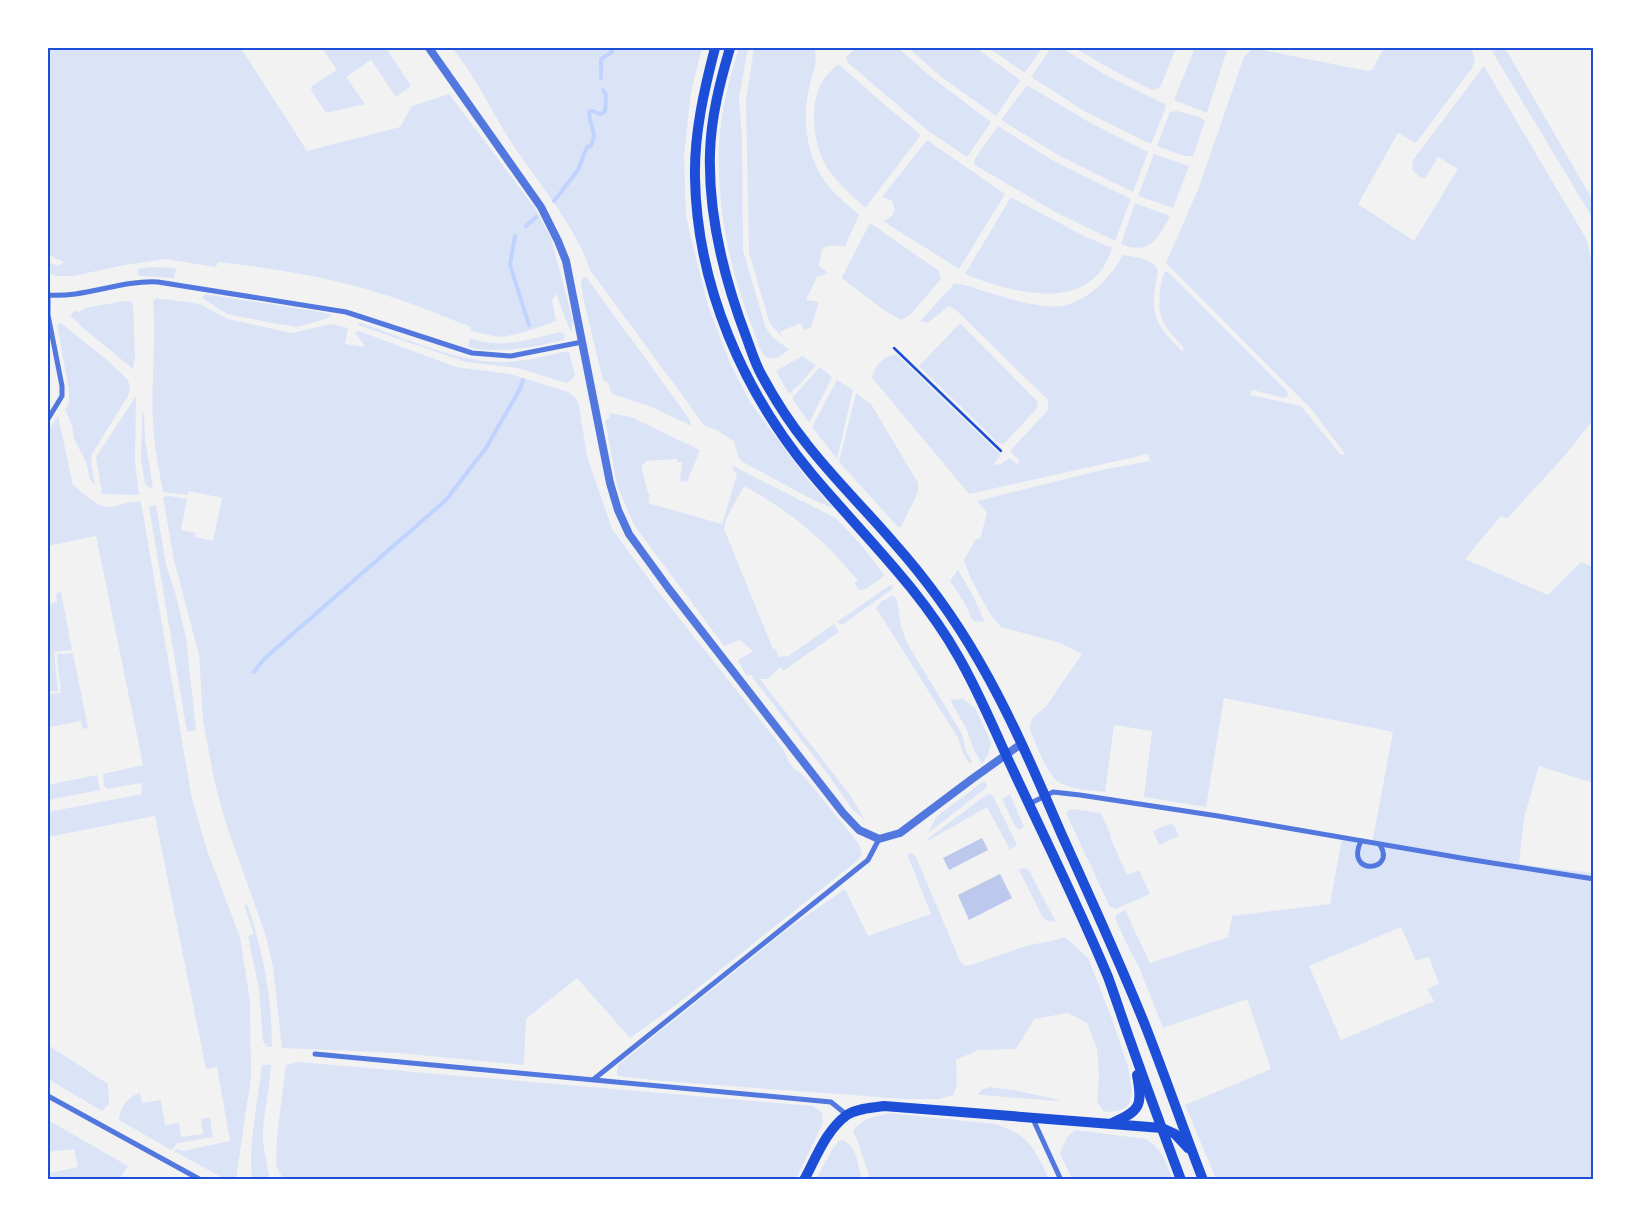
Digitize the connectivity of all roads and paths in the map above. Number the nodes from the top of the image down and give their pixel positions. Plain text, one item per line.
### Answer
1 (430, 48) edge
2 (715, 48) edge
3 (730, 48) edge
4 (48, 295) edge
5 (582, 342) junction
6 (894, 348) dead end
7 (48, 418) edge
8 (1001, 452) dead end
9 (1021, 744) junction
10 (1005, 754) junction
11 (1045, 796) junction
12 (1029, 804) junction
13 (879, 838) junction
14 (1361, 841) junction
15 (1380, 845) junction
16 (1594, 879) edge
17 (1131, 1044) junction
18 (315, 1054) dead end
19 (594, 1079) junction
20 (48, 1096) edge
21 (847, 1115) junction
22 (1032, 1117) junction
23 (1109, 1124) junction
24 (1162, 1128) junction
25 (1194, 1157) junction
26 (201, 1180) edge
27 (804, 1180) edge
28 (1061, 1180) edge
29 (1182, 1180) edge
30 (1203, 1180) edge

1 - 5 street
2 - 10 main road
3 - 9 main road
4 - 5 street
4 - 7 street
5 - 13 street
6 - 8 path
9 - 10 street
9 - 11 main road
10 - 12 main road
10 - 13 street
11 - 12 street
11 - 14 street
11 - 25 main road
12 - 17 main road
13 - 19 street
14 - 15 street
14 - 15 street
15 - 16 street
17 - 23 main road
17 - 24 main road
18 - 19 street
19 - 21 street
20 - 26 street
21 - 22 main road
21 - 27 main road
22 - 23 main road
22 - 28 street
23 - 24 main road
24 - 25 main road
24 - 29 main road
25 - 30 main road

